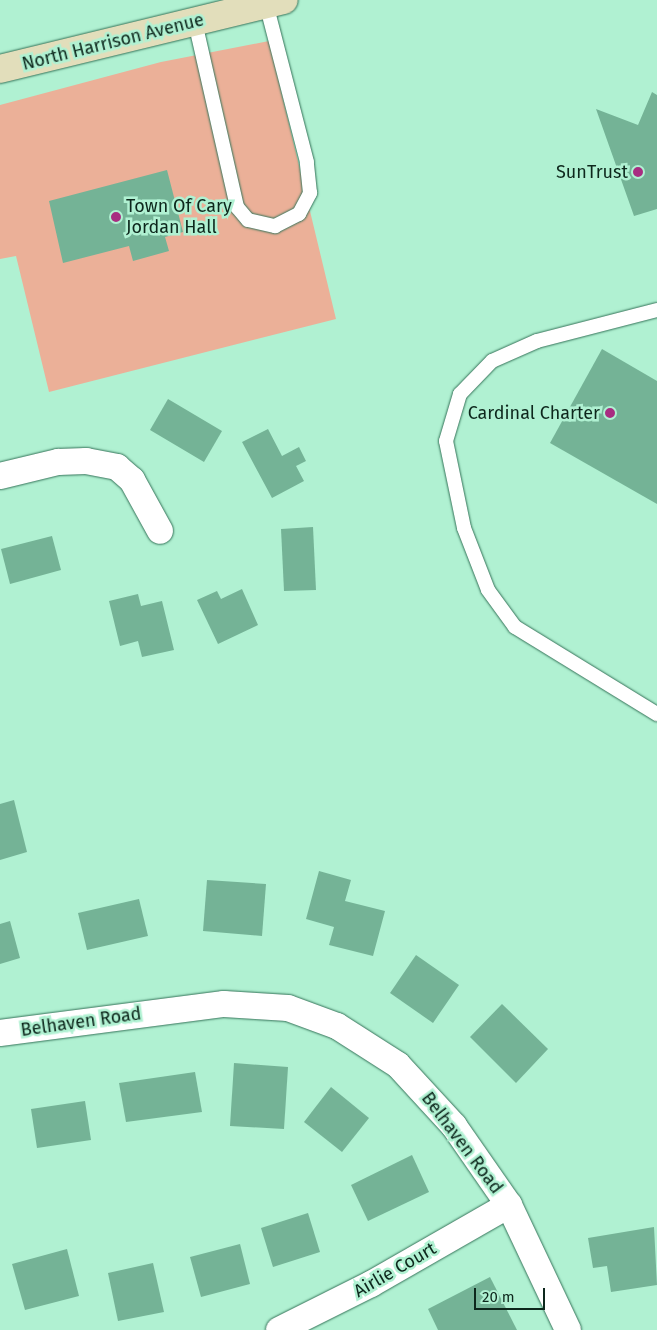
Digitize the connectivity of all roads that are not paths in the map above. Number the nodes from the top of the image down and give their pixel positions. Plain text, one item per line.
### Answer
1 (275, 2) edge
2 (195, 22) junction
3 (0, 69) edge
4 (657, 310) edge
5 (0, 476) edge
6 (160, 531) dead end
7 (657, 714) edge
8 (0, 1033) edge
9 (509, 1205) junction
10 (279, 1330) edge
11 (568, 1330) edge

1 - 2 main road, North Harrison Avenue
1 - 2 lane
2 - 3 main road, North Harrison Avenue
4 - 7 lane
5 - 6 street
8 - 9 street, Belhaven Road
9 - 10 street, Airlie Court
9 - 11 street, Belhaven Road

